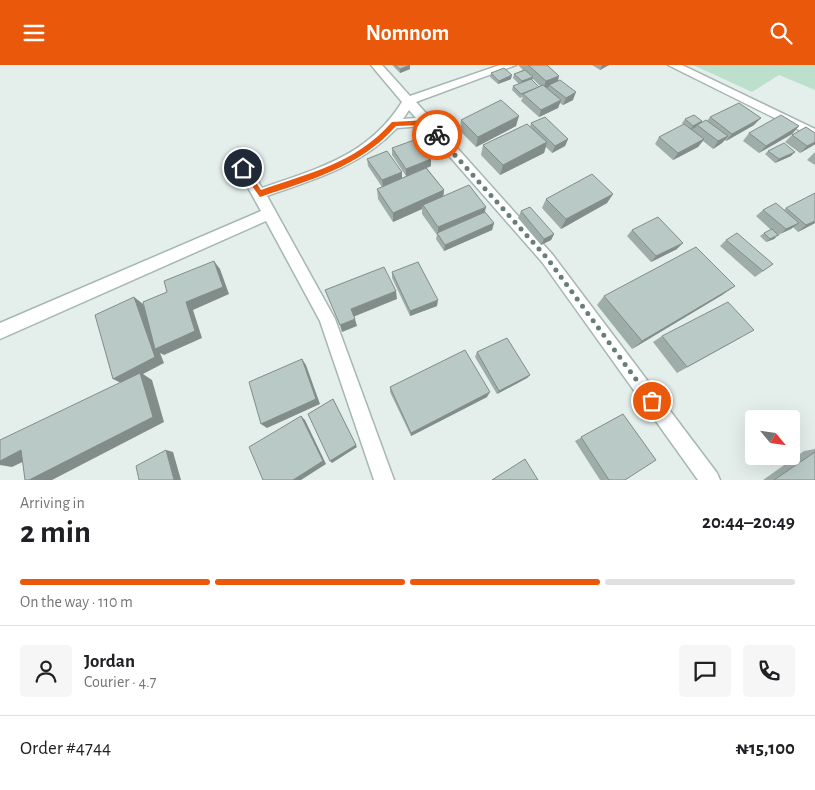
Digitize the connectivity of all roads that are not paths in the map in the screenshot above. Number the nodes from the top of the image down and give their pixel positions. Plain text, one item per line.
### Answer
1 (376, 65) edge
2 (511, 65) edge
3 (673, 65) edge
4 (408, 101) junction
5 (427, 123) junction
6 (394, 124) junction
7 (815, 133) edge
8 (243, 168) dead end
9 (260, 194) junction
10 (270, 213) junction
11 (0, 331) edge
12 (384, 480) edge
13 (710, 480) edge

1 - 4 street
2 - 4 street
3 - 7 street
4 - 5 street
4 - 6 street
5 - 6 street
5 - 13 street
6 - 9 street
8 - 9 street
9 - 10 street
10 - 11 street
10 - 12 street

